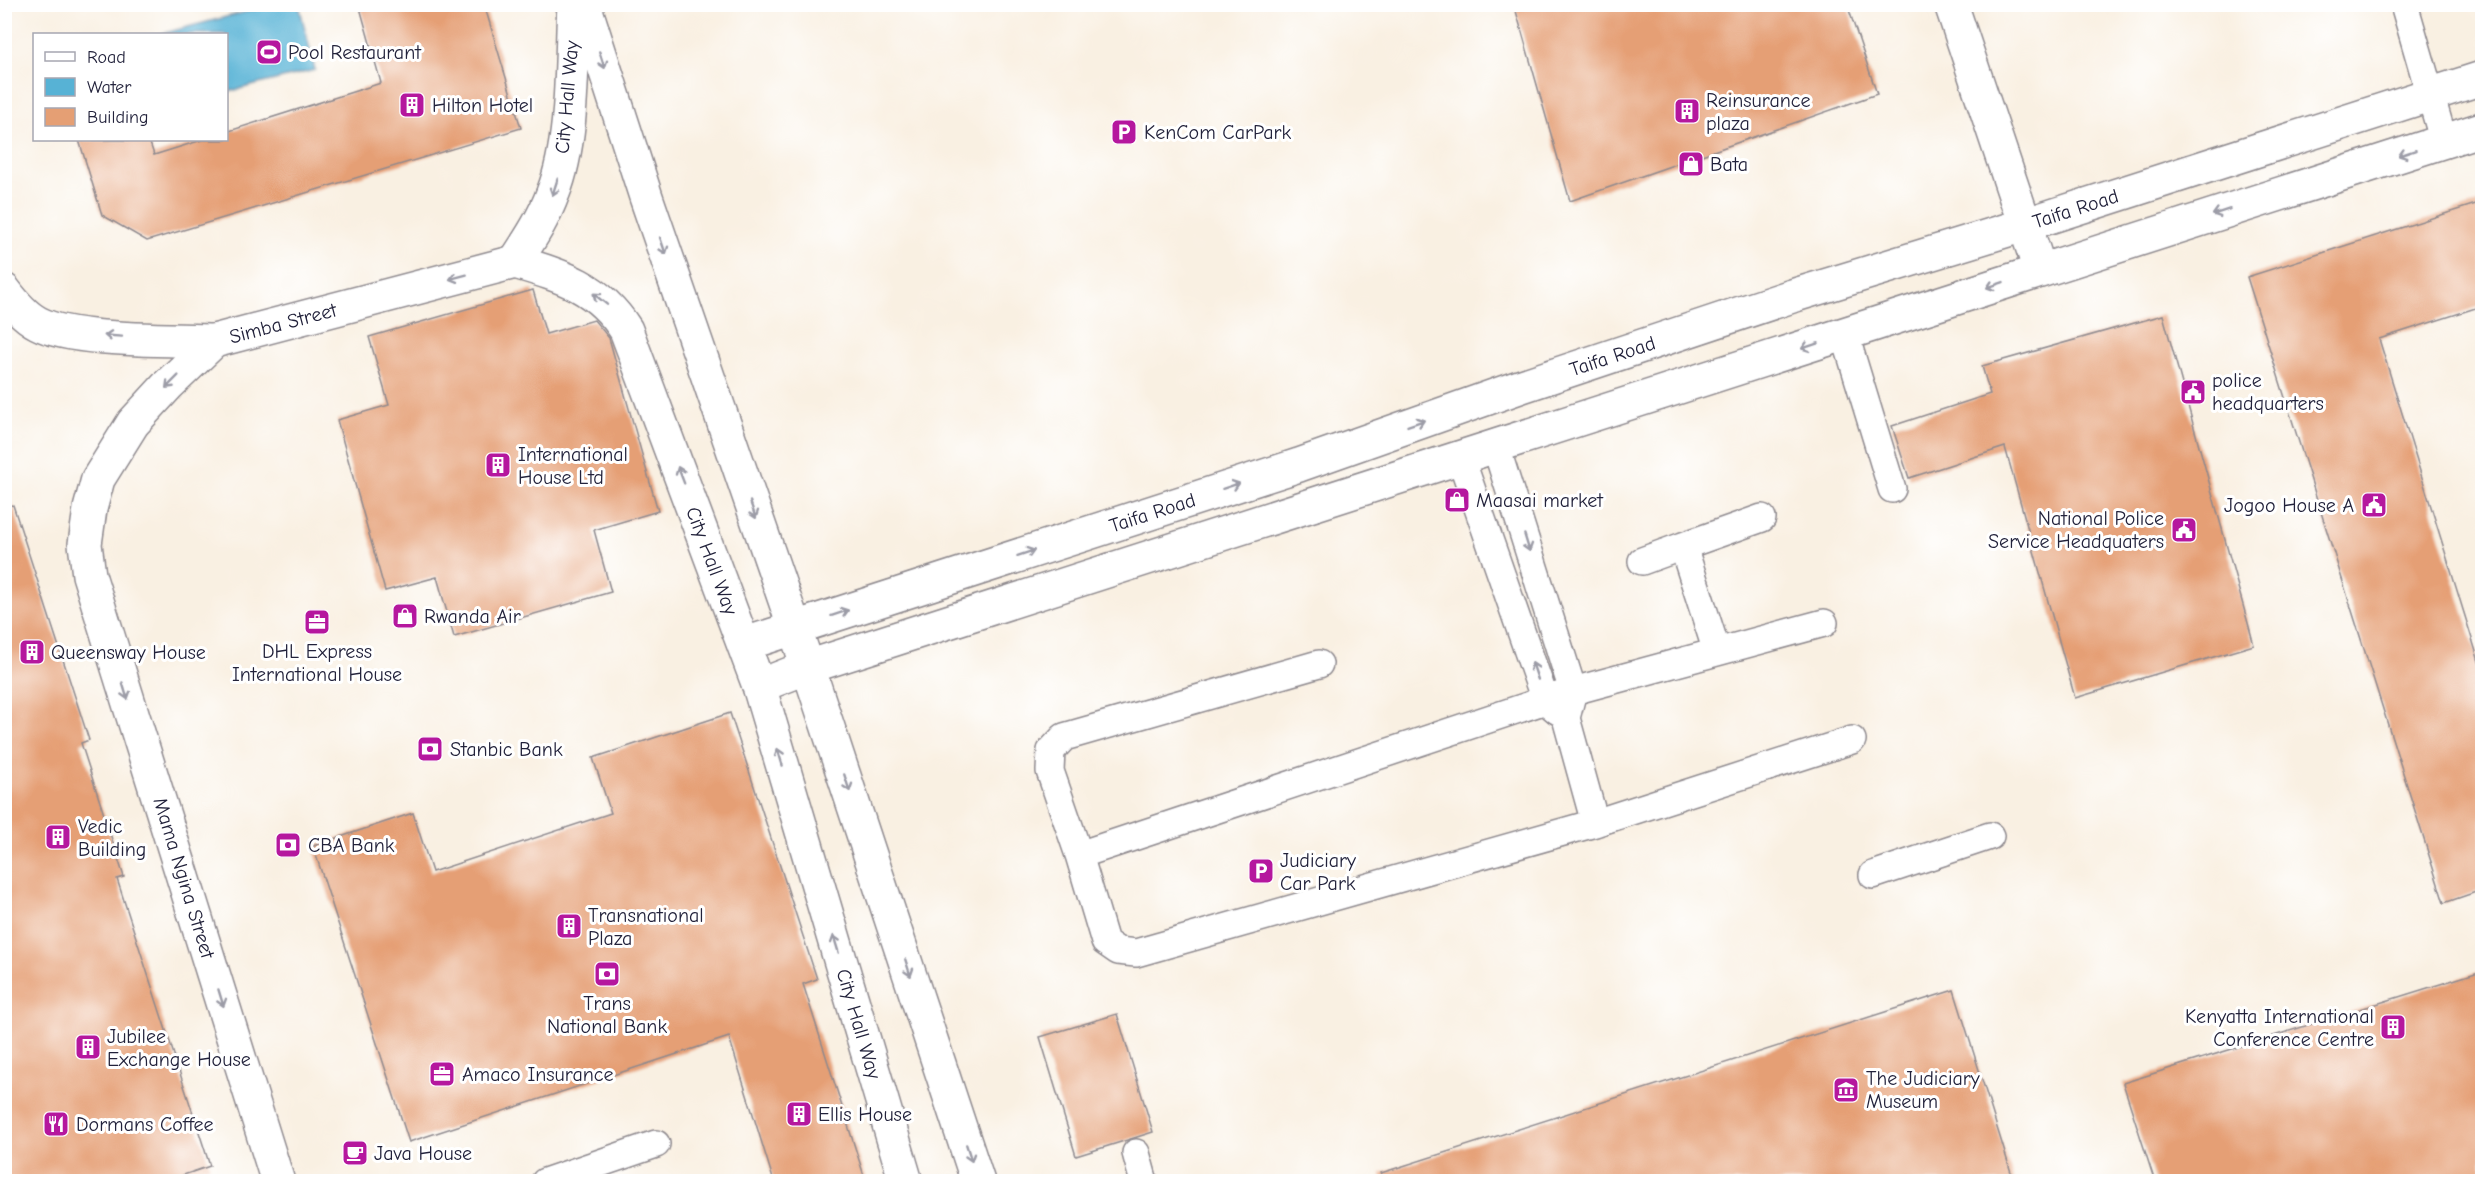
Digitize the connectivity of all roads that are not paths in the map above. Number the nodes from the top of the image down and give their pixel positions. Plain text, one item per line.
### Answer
1 (574, 4) edge
2 (585, 4) edge
3 (1951, 4) edge
4 (2404, 4) edge
5 (2482, 78) edge
6 (2430, 95) junction
7 (2482, 129) edge
8 (2444, 141) junction
9 (2024, 225) junction
10 (515, 262) junction
11 (2040, 270) junction
12 (4, 290) edge
13 (1845, 335) junction
14 (214, 342) junction
15 (1496, 447) junction
16 (1461, 459) junction
17 (1892, 489) dead end
18 (1762, 518) dead end
19 (1683, 546) junction
20 (1642, 561) dead end
21 (89, 575) joint
22 (1824, 622) dead end
23 (794, 628) junction
24 (745, 644) junction
25 (1717, 652) junction
26 (1319, 664) dead end
27 (808, 667) junction
28 (759, 686) junction
29 (1573, 691) junction
30 (1545, 700) junction
31 (1566, 718) junction
32 (1852, 740) dead end
33 (1595, 823) junction
34 (1990, 836) dead end
35 (1079, 855) junction
36 (1873, 874) dead end
37 (656, 1144) dead end
38 (1136, 1152) dead end
39 (278, 1182) edge
40 (545, 1182) edge
41 (906, 1182) edge
42 (978, 1182) edge
43 (1144, 1182) edge

1 -> 10 street, City Hall Way
2 -> 23 street, City Hall Way
3 - 9 street
4 - 6 lane
5 - 6 street, Taifa Road
6 - 8 lane
6 - 9 street, Taifa Road
7 - 8 street
8 -> 11 street
9 - 11 street
23 -> 9 street, Taifa Road
10 -> 14 street, Simba Street
24 -> 10 street, City Hall Way
11 -> 13 street
14 -> 12 street
13 -> 15 street
13 - 17 lane
14 -> 21 street, Simba Street
15 - 16 street
15 -> 29 lane
16 - 27 street
30 -> 16 lane
18 - 19 lane
19 - 20 lane
19 - 25 lane
21 -> 39 street, Mama Ngina Street
22 - 25 lane
23 - 24 street, Taifa Road
23 - 27 street, City Hall Way
24 - 28 street, City Hall Way
25 - 29 lane
26 - 35 lane
27 - 28 street
27 -> 42 street, City Hall Way
41 -> 28 street, City Hall Way
29 - 30 lane
29 - 31 lane
30 - 31 lane
30 - 35 lane
31 - 33 lane
32 - 33 lane
33 - 35 lane
34 - 36 lane
37 - 40 lane
38 - 43 lane

